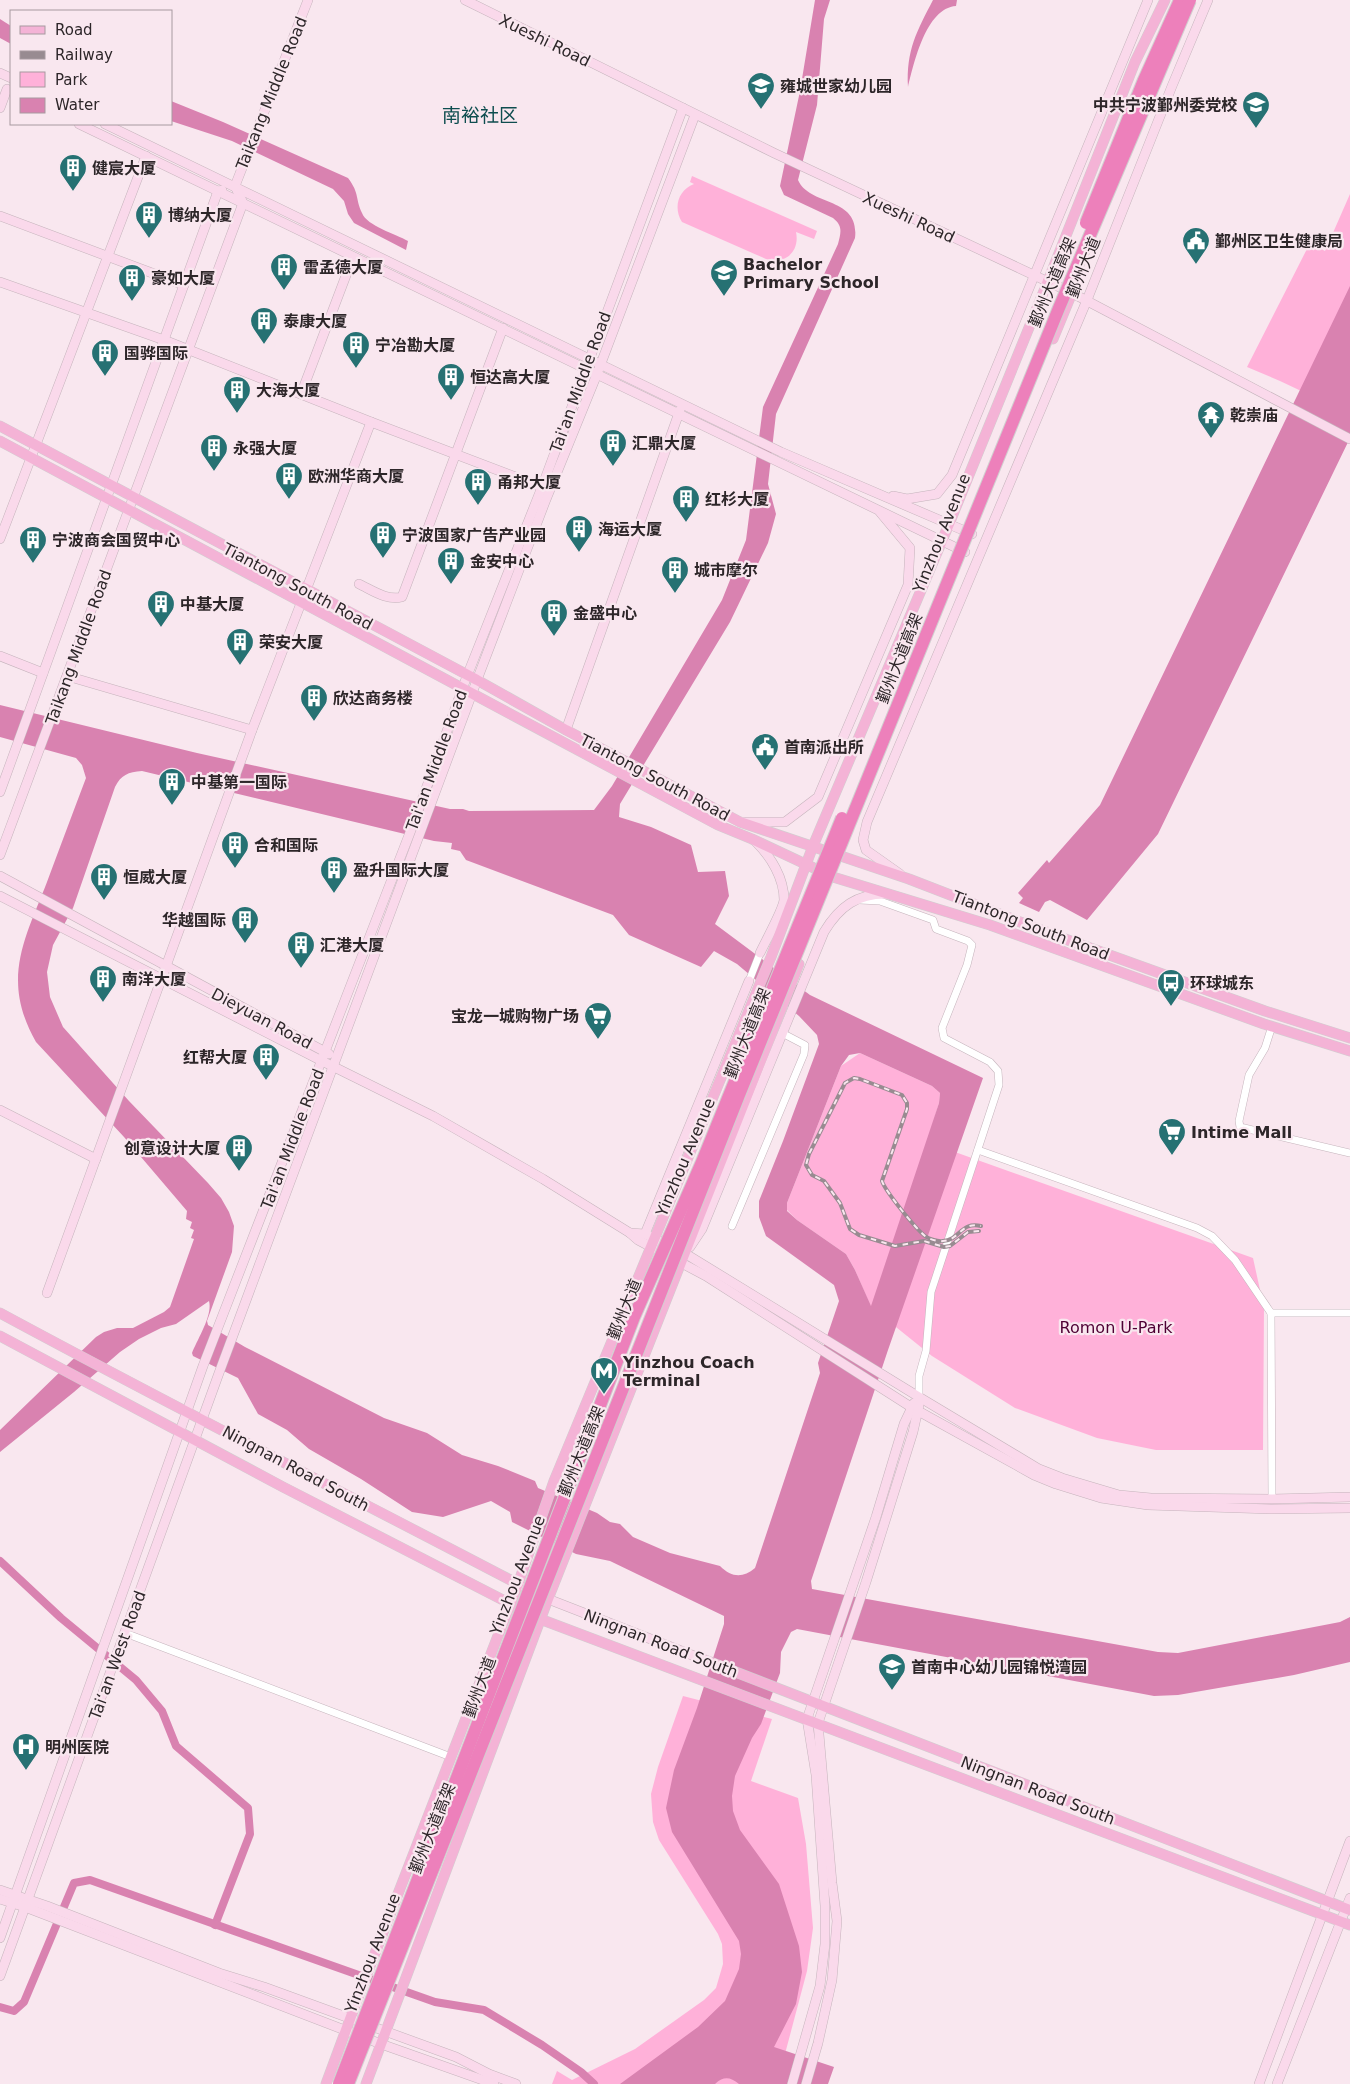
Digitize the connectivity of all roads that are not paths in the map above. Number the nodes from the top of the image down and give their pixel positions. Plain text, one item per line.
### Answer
1 (308, 0) edge
2 (465, 0) edge
3 (1148, 0) edge
4 (1165, 0) edge
5 (1208, 0) edge
6 (1190, 1) edge
7 (6, 89) edge
8 (0, 108) edge
9 (683, 108) junction
10 (695, 115) junction
11 (81, 125) edge
12 (108, 125) edge
13 (146, 156) junction
14 (235, 186) junction
15 (218, 191) junction
16 (243, 203) junction
17 (0, 216) edge
18 (354, 257) junction
19 (108, 258) junction
20 (1036, 276) junction
21 (1048, 281) junction
22 (0, 282) edge
23 (184, 285) junction
24 (1072, 293) junction
25 (1088, 300) junction
26 (87, 313) junction
27 (504, 328) junction
28 (164, 340) junction
29 (188, 350) junction
30 (589, 358) junction
31 (601, 364) junction
32 (585, 368) junction
33 (597, 374) junction
34 (301, 394) junction
35 (682, 403) junction
36 (679, 414) junction
37 (372, 422) junction
38 (0, 426) edge
39 (1350, 439) edge
40 (0, 441) edge
41 (36, 446) junction
42 (456, 454) junction
43 (32, 458) junction
44 (111, 486) junction
45 (542, 487) junction
46 (877, 493) junction
47 (133, 497) junction
48 (106, 499) junction
49 (878, 510) junction
50 (128, 511) junction
51 (949, 524) junction
52 (972, 534) junction
53 (0, 539) edge
54 (942, 541) junction
55 (965, 552) junction
56 (359, 584) dead end
57 (306, 590) junction
58 (301, 603) junction
59 (0, 656) edge
60 (43, 673) junction
61 (67, 676) junction
62 (472, 678) junction
63 (467, 691) junction
64 (252, 730) junction
65 (566, 730) junction
66 (0, 792) edge
67 (740, 822) junction
68 (415, 831) junction
69 (752, 838) junction
70 (813, 846) junction
71 (0, 855) edge
72 (842, 856) junction
73 (806, 865) junction
74 (0, 876) edge
75 (833, 878) junction
76 (908, 879) junction
77 (0, 896) edge
78 (901, 898) junction
79 (857, 900) junction
80 (760, 953) joint
81 (771, 957) joint
82 (166, 966) junction
83 (796, 972) joint
84 (161, 979) junction
85 (749, 981) joint
86 (785, 1012) junction
87 (1272, 1026) junction
88 (782, 1033) junction
89 (1350, 1038) edge
90 (1350, 1051) edge
91 (323, 1056) junction
92 (336, 1064) junction
93 (0, 1110) edge
94 (978, 1150) junction
95 (1350, 1153) edge
96 (96, 1159) junction
97 (732, 1226) dead end
98 (630, 1233) junction
99 (650, 1239) junction
100 (684, 1258) junction
101 (47, 1293) dead end
102 (0, 1313) edge
103 (1271, 1313) junction
104 (1350, 1313) edge
105 (0, 1336) edge
106 (919, 1397) junction
107 (915, 1409) junction
108 (187, 1411) junction
109 (202, 1419) junction
110 (180, 1431) junction
111 (195, 1439) junction
112 (1350, 1497) edge
113 (1272, 1499) junction
114 (1350, 1508) edge
115 (518, 1584) junction
116 (548, 1600) junction
117 (511, 1604) junction
118 (540, 1619) junction
119 (126, 1633) junction
120 (702, 1660) joint
121 (812, 1702) junction
122 (825, 1707) junction
123 (807, 1719) junction
124 (818, 1723) junction
125 (451, 1757) junction
126 (1350, 1841) edge
127 (0, 1890) edge
128 (14, 1898) junction
129 (1350, 1898) edge
130 (0, 1899) edge
131 (1327, 1901) junction
132 (27, 1903) junction
133 (1348, 1909) edge
134 (1322, 1914) junction
135 (1340, 1920) junction
136 (1350, 1925) edge
137 (0, 1938) edge
138 (0, 1976) edge
139 (348, 2024) junction
140 (386, 2033) junction
141 (381, 2044) junction
142 (326, 2084) edge
143 (339, 2084) edge
144 (348, 2084) edge
145 (366, 2084) edge
146 (494, 2084) edge
147 (516, 2084) edge
148 (792, 2084) edge
149 (806, 2084) edge
150 (1259, 2084) edge
151 (1277, 2084) edge

1 - 14 street, Taikang Middle Road
2 - 9 street, Xueshi Road
3 - 20 street, Yinzhou Avenue
4 - 21 main road, Yinzhou Avenue
5 - 25 street
6 - 24 main road, 鄞州大道
6 - 143 highway, Yinzhou Avenue, bridge
6 - 144 highway, 鄞州大道高架, bridge
7 - 8 street
9 - 10 street, Xueshi Road
9 - 30 street, Tai'an Middle Road
10 - 20 street, Xueshi Road
10 - 31 street, Tai'an Middle Road
11 - 13 street
12 - 14 street
13 - 15 street
13 - 19 street
14 - 15 street, Taikang Middle Road
14 - 16 street, Taikang Middle Road
14 - 30 street
15 - 16 street
15 - 23 street, Taikang Middle Road
16 - 18 street
16 - 29 street, Taikang Middle Road
17 - 19 street
18 - 27 street
18 - 34 street
19 - 23 street
19 - 26 street
20 - 21 street, Xueshi Road
20 - 46 street, Yinzhou Avenue
21 - 24 street, Xueshi Road
21 - 51 main road, Yinzhou Avenue
22 - 26 street
23 - 28 street, Taikang Middle Road
24 - 25 street, Xueshi Road
24 - 52 main road, 鄞州大道
25 - 39 street, Xueshi Road
25 - 76 street
26 - 28 street
26 - 41 street
27 - 32 street
27 - 42 street
28 - 29 street
28 - 44 street, Taikang Middle Road
29 - 34 street
29 - 47 street, Taikang Middle Road
30 - 31 street
30 - 32 street, Tai'an Middle Road
31 - 33 street, Tai'an Middle Road
31 - 35 street
32 - 33 street
32 - 45 street, Tai'an Middle Road
33 - 36 street
33 - 62 street, Tai'an Middle Road
34 - 37 street
35 - 36 street
35 - 46 street
36 - 49 street
36 - 65 street
37 - 42 street
37 - 57 street
38 - 41 main road, Tiantong South Road
40 - 43 main road, Tiantong South Road
41 - 43 street
41 - 44 main road, Tiantong South Road
42 - 45 street
42 - 56 street
43 - 48 main road, Tiantong South Road
43 - 53 street
44 - 47 main road, Tiantong South Road
44 - 48 street, Taikang Middle Road
45 - 62 street, Tai'an Middle Road
46 - 51 street
47 - 50 street, Taikang Middle Road
47 - 57 main road, Tiantong South Road
48 - 50 main road, Tiantong South Road
48 - 60 street, Taikang Middle Road
49 - 54 street
49 - 67 street
50 - 58 main road, Tiantong South Road
50 - 61 street, Taikang Middle Road
51 - 52 street
51 - 54 main road, Yinzhou Avenue
52 - 55 main road, Yinzhou Avenue
54 - 55 street
54 - 70 main road, Yinzhou Avenue
55 - 72 main road, Yinzhou Avenue
57 - 58 street
57 - 62 main road, Tiantong South Road
58 - 63 main road, Tiantong South Road
58 - 64 street
59 - 60 street
60 - 66 street, Taikang Middle Road
61 - 64 street
61 - 71 street, Taikang Middle Road
62 - 63 street, Tai'an Middle Road
62 - 65 main road, Tiantong South Road
63 - 68 street, Tai'an Middle Road
63 - 69 main road, Tiantong South Road
64 - 82 street
65 - 67 main road, Tiantong South Road
67 - 70 main road, Tiantong South Road
68 - 91 street, Tai'an Middle Road
68 - 92 street, Tai'an Middle Road
69 - 73 main road, Tiantong South Road
69 - 80 street
70 - 72 main road, Tiantong South Road
70 - 73 main road, Yinzhou Avenue
72 - 75 main road, Yinzhou Avenue
72 - 76 main road, Tiantong South Road
73 - 75 main road, Tiantong South Road
73 - 81 main road, Yinzhou Avenue
74 - 82 street, Dieyuan Road
75 - 78 main road, Tiantong South Road
75 - 83 main road, Yinzhou Avenue
76 - 89 main road, Tiantong South Road
77 - 84 street, Dieyuan Road
78 - 79 street
78 - 87 main road, Tiantong South Road
79 - 86 street
79 - 94 street
80 - 85 street
81 - 99 main road, 鄞州大道
82 - 84 street
82 - 91 street, Dieyuan Road
83 - 86 main road, 鄞州大道
84 - 91 street, Dieyuan Road
84 - 96 street
85 - 99 street
86 - 88 street
86 - 100 main road, 鄞州大道
87 - 90 main road, Tiantong South Road
87 - 95 street
88 - 97 street
88 - 100 street
91 - 92 street, Dieyuan Road
91 - 108 street, Tai'an Middle Road
92 - 98 street, Dieyuan Road
92 - 109 street, Tai'an Middle Road
93 - 96 street
94 - 103 street
94 - 106 street
96 - 101 street
98 - 99 street
98 - 99 street, Dieyuan Road
99 - 100 street, Dieyuan Road
99 - 115 main road, 鄞州大道
100 - 106 street
100 - 107 street
100 - 116 main road, 鄞州大道
102 - 108 main road, Ningnan Road South
103 - 104 street
103 - 113 street
105 - 110 main road, Ningnan Road South
106 - 107 street
106 - 113 street
107 - 114 street
107 - 121 street
107 - 122 street
108 - 109 main road, Ningnan Road South
108 - 110 street, Tai‘an West Road
109 - 111 street, Tai‘an West Road
109 - 115 main road, Ningnan Road South
110 - 111 main road, Ningnan Road South
110 - 128 street, Tai‘an West Road
111 - 117 main road, Ningnan Road South
111 - 119 street, Tai‘an West Road
112 - 113 street
115 - 116 street, Ningnan Road South
115 - 117 main road, 鄞州大道
116 - 118 main road, 鄞州大道
116 - 120 street, Ningnan Road South
117 - 118 main road, Ningnan Road South
117 - 125 main road, 鄞州大道
118 - 123 main road, Ningnan Road South
118 - 140 main road, 鄞州大道
119 - 125 street
119 - 132 street, Tai‘an West Road
120 - 121 main road, Ningnan Road South
121 - 122 main road, Ningnan Road South
121 - 123 street
122 - 124 street
122 - 131 main road, Ningnan Road South
123 - 124 main road, Ningnan Road South
123 - 148 street
124 - 134 main road, Ningnan Road South
124 - 149 street
125 - 139 main road, 鄞州大道
126 - 131 street
127 - 128 street
128 - 130 street
128 - 132 street
128 - 137 street, Tai‘an West Road
129 - 133 street
131 - 133 main road, Ningnan Road South
131 - 134 street
132 - 138 street, Tai‘an West Road
132 - 139 street
132 - 139 street
133 - 135 street
134 - 135 main road, Ningnan Road South
134 - 150 street
135 - 136 main road, Ningnan Road South
135 - 151 street
139 - 140 street
139 - 141 street
139 - 142 main road, 鄞州大道
140 - 141 main road, 鄞州大道
140 - 147 street
141 - 145 main road, 鄞州大道
141 - 146 street

